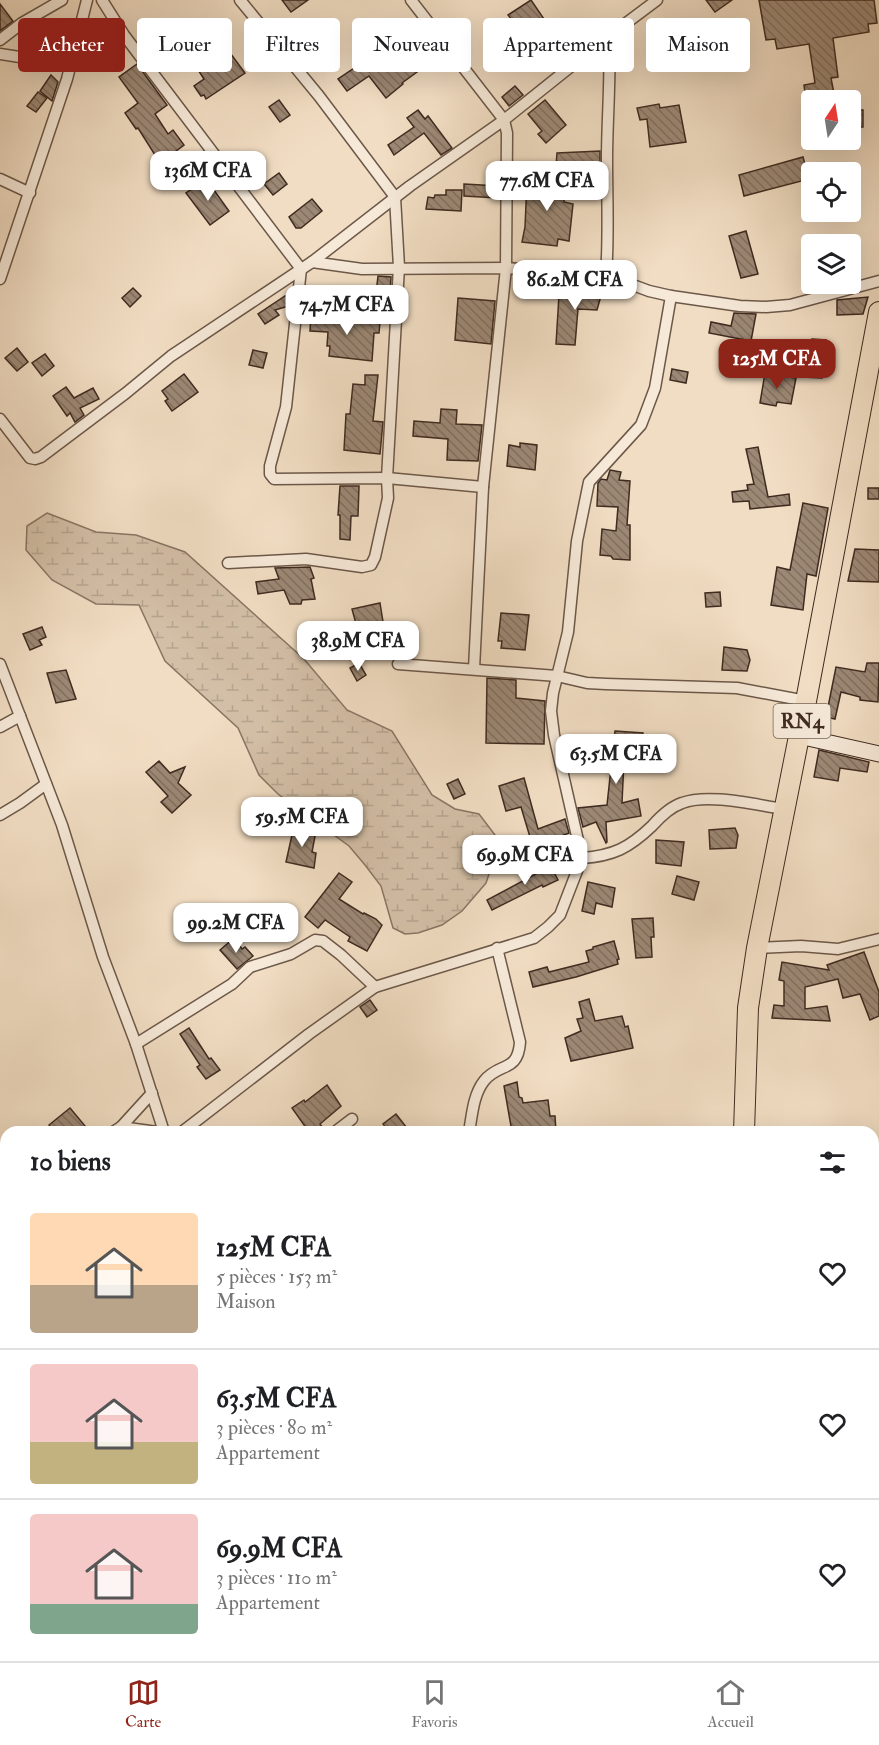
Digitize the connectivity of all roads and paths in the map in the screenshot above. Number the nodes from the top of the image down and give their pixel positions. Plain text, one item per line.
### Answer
1 (62, 0) edge
2 (87, 0) edge
3 (102, 0) edge
4 (240, 0) edge
5 (411, 0) edge
6 (657, 0) edge
7 (83, 18) edge
8 (633, 18) edge
9 (0, 40) edge
10 (0, 54) edge
11 (18, 57) edge
12 (69, 72) edge
13 (564, 72) edge
14 (610, 72) edge
15 (504, 120) junction
16 (0, 179) edge
17 (30, 193) junction
18 (395, 197) junction
19 (312, 262) junction
20 (399, 267) junction
21 (506, 268) junction
22 (301, 269) junction
23 (606, 275) junction
24 (0, 279) edge
25 (879, 281) edge
26 (671, 296) junction
27 (878, 322) edge
28 (0, 420) edge
29 (387, 478) junction
30 (483, 487) junction
31 (228, 563) dead end
32 (0, 664) edge
33 (398, 664) dead end
34 (474, 669) junction
35 (557, 676) junction
36 (806, 701) junction
37 (20, 716) junction
38 (0, 727) edge
39 (799, 736) junction
40 (879, 754) edge
41 (46, 784) junction
42 (784, 809) junction
43 (0, 815) edge
44 (582, 858) junction
45 (879, 939) edge
46 (497, 948) junction
47 (757, 948) junction
48 (375, 987) junction
49 (136, 1044) junction
50 (152, 1093) junction
51 (352, 1119) dead end
52 (121, 1126) edge
53 (162, 1126) edge
54 (190, 1126) edge
55 (343, 1126) edge
56 (470, 1126) edge
57 (744, 1126) edge

1 - 9 street
2 - 7 street
3 - 22 street
4 - 18 street
5 - 15 street
6 - 8 street
10 - 11 street
12 - 17 street
13 - 15 street
14 - 23 street
15 - 18 street
15 - 21 street
16 - 17 street
17 - 24 street
18 - 19 street
18 - 20 street
19 - 20 street
19 - 22 street
20 - 21 street
20 - 29 street
21 - 23 street
21 - 30 street
22 - 28 street
22 - 29 street
23 - 26 street
25 - 26 street
26 - 35 street
27 - 36 highway, RN4
29 - 30 street
29 - 31 street
30 - 34 street
32 - 37 street
33 - 34 street
34 - 35 street
35 - 36 street
35 - 44 street
36 - 39 highway, RN4
37 - 38 street
37 - 41 street
39 - 40 street
39 - 42 highway, RN4
41 - 43 street
41 - 49 street
42 - 44 street
42 - 47 highway, RN4
44 - 46 street
45 - 47 street
46 - 48 street
46 - 56 street
47 - 57 highway, RN4
48 - 49 street
48 - 54 street
49 - 50 street
50 - 52 street
50 - 53 street
51 - 55 street

